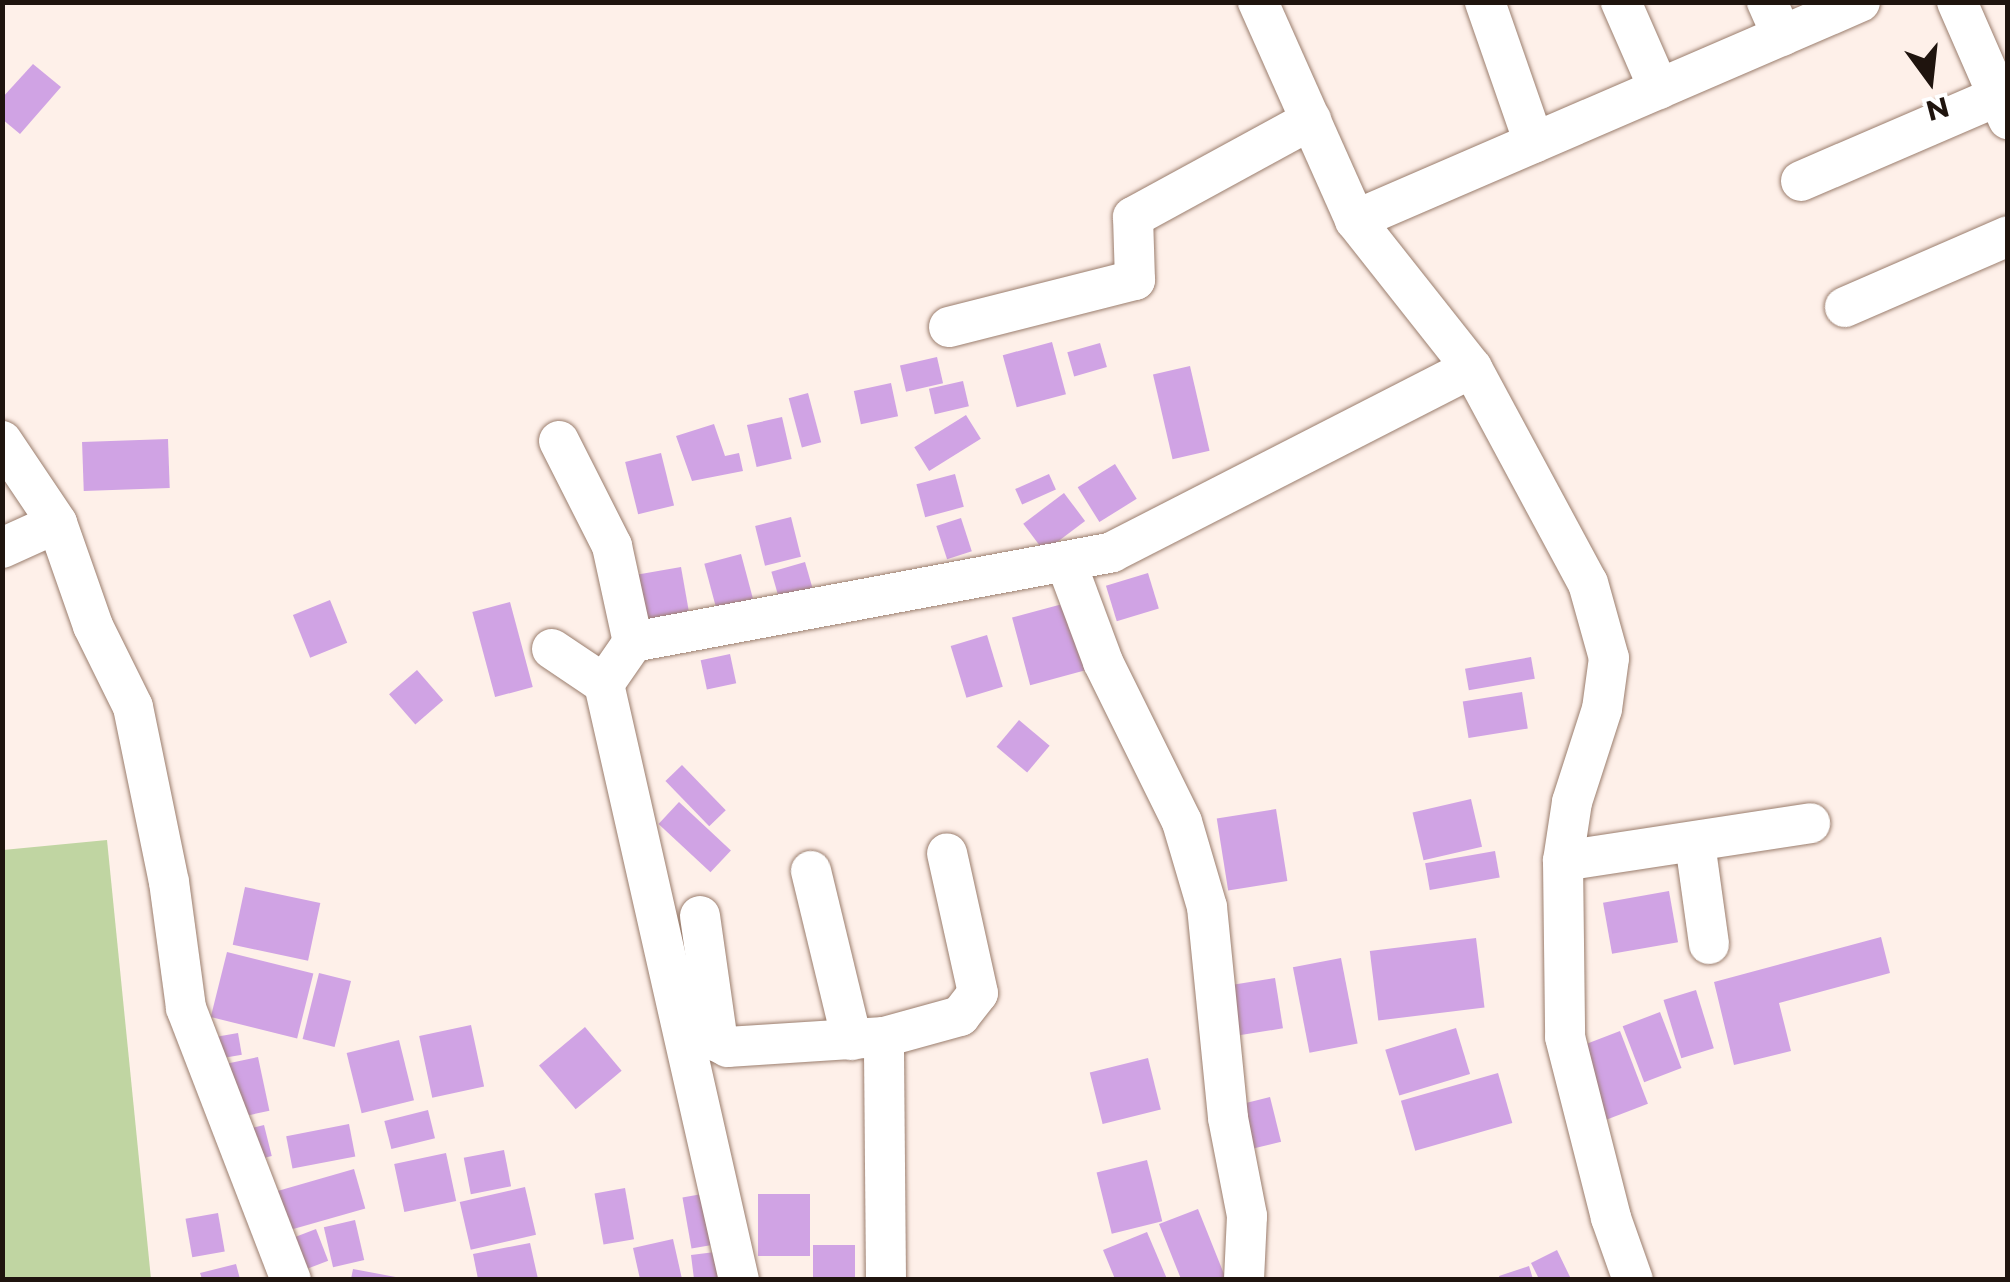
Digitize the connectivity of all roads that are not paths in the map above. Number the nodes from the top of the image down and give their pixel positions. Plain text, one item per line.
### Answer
1 (1258, 2) edge
2 (1485, 2) edge
3 (1621, 2) edge
4 (1860, 2) edge
5 (1956, 2) edge
6 (1774, 20) edge
7 (1659, 89) junction
8 (2004, 102) edge
9 (1311, 120) junction
10 (1534, 143) junction
11 (1801, 181) dead end
12 (1355, 220) junction
13 (2008, 236) edge
14 (1845, 307) dead end
15 (948, 326) dead end
16 (1472, 368) junction
17 (2, 441) edge
18 (559, 441) dead end
19 (57, 523) junction
20 (2, 548) edge
21 (1067, 565) junction
22 (633, 642) junction
23 (552, 649) dead end
24 (604, 684) junction
25 (1810, 822) dead end
26 (1696, 843) junction
27 (947, 853) dead end
28 (1563, 861) junction
29 (811, 871) dead end
30 (700, 916) dead end
31 (1709, 944) dead end
32 (868, 1039) junction
33 (291, 1280) edge
34 (739, 1280) edge
35 (886, 1280) edge
36 (1244, 1280) edge
37 (1633, 1280) edge

1 - 9 street
2 - 10 street
3 - 7 street
4 - 6 street
5 - 8 street
6 - 7 street
7 - 10 street
8 - 11 street
9 - 12 street
9 - 15 street
10 - 12 street
12 - 16 street
13 - 14 street
16 - 21 street
16 - 28 street
17 - 19 street
18 - 22 street
19 - 20 street
19 - 33 street
21 - 22 street
21 - 36 street
22 - 24 street
23 - 24 street
24 - 34 street
25 - 26 street
26 - 28 street
26 - 31 street
27 - 32 street
28 - 37 street
29 - 32 street
30 - 32 street
32 - 35 street

